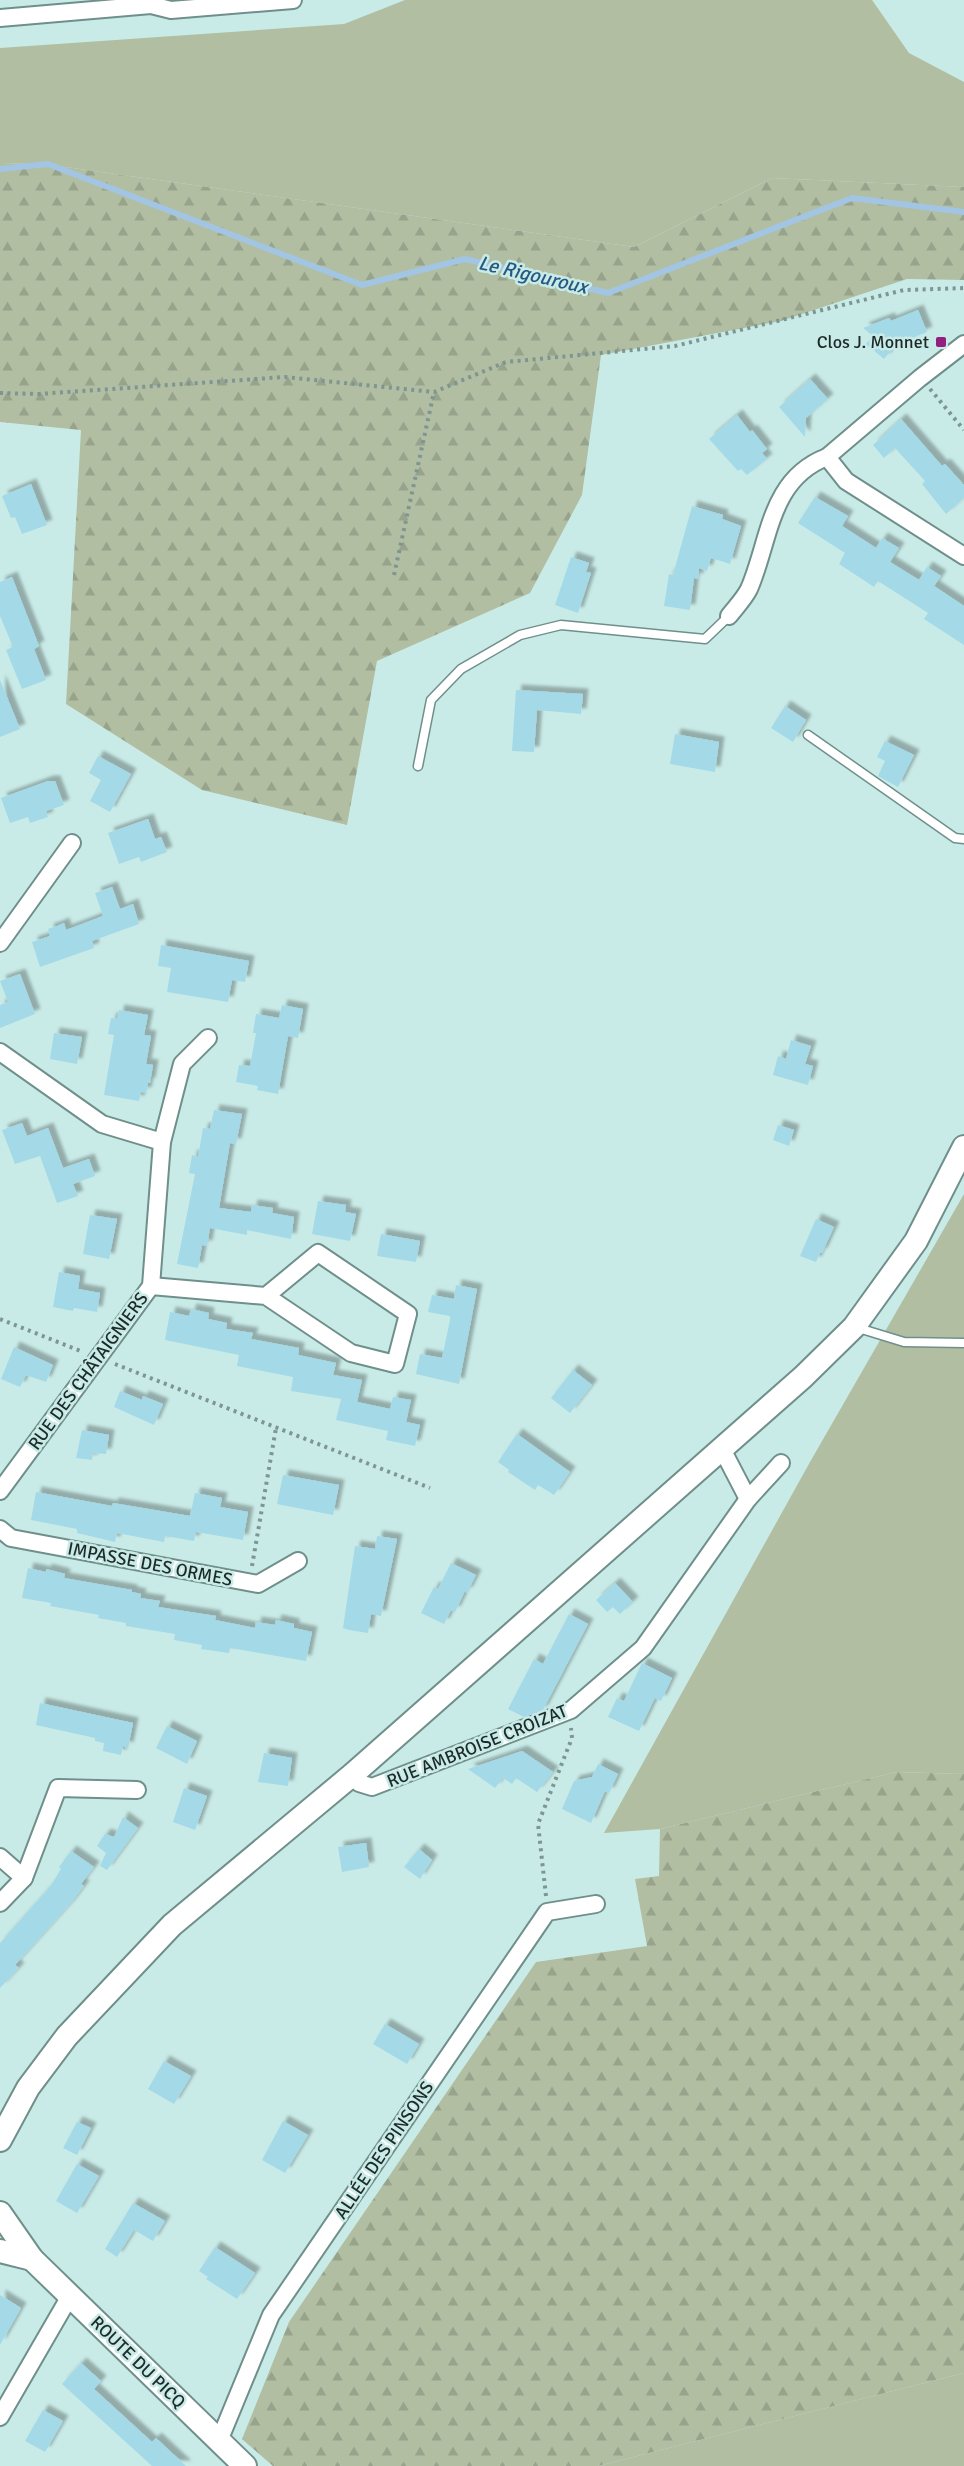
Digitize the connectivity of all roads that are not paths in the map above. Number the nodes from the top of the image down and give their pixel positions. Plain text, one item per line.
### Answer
1 (293, 0) edge
2 (151, 3) edge
3 (0, 18) edge
4 (964, 344) edge
5 (827, 457) junction
6 (964, 556) edge
7 (729, 616) joint
8 (808, 735) dead end
9 (418, 766) dead end
10 (964, 839) edge
11 (72, 843) dead end
12 (0, 943) edge
13 (208, 1038) dead end
14 (0, 1052) edge
15 (162, 1142) junction
16 (964, 1147) edge
17 (151, 1286) junction
18 (266, 1296) junction
19 (854, 1327) junction
20 (964, 1343) edge
21 (722, 1449) junction
22 (781, 1463) dead end
23 (0, 1491) edge
24 (748, 1499) junction
25 (0, 1529) edge
26 (298, 1561) dead end
27 (352, 1775) junction
28 (137, 1790) dead end
29 (0, 1857) edge
30 (24, 1878) junction
31 (0, 1903) edge
32 (596, 1904) dead end
33 (28, 2088) junction
34 (0, 2109) edge
35 (0, 2140) edge
36 (0, 2213) edge
37 (0, 2251) edge
38 (32, 2259) junction
39 (70, 2296) junction
40 (0, 2416) edge
41 (219, 2441) junction
42 (245, 2466) edge

1 - 2 street
2 - 3 street
4 - 5 street
5 - 6 street
5 - 7 street
7 - 9 lane
8 - 10 lane
11 - 12 street
13 - 15 street, RUE DES CHÂTAIGNIERS
14 - 15 street
15 - 17 street, RUE DES CHÂTAIGNIERS
16 - 19 main road
17 - 18 street
17 - 23 street, RUE DES CHÂTAIGNIERS
18 - 18 street
19 - 20 lane
19 - 21 main road
21 - 24 street
21 - 27 main road
22 - 24 street, RUE AMBROISE CROIZAT
24 - 27 street, RUE AMBROISE CROIZAT
25 - 26 street, IMPASSE DES ORMES
27 - 33 main road
28 - 30 street
29 - 30 street
30 - 31 street
32 - 41 street, ALLÉE DES PINSONS
33 - 34 main road
33 - 35 main road
36 - 38 main road, ROUTE DU PICQ
37 - 38 main road
38 - 39 main road, ROUTE DU PICQ
39 - 40 street
39 - 41 main road, ROUTE DU PICQ
41 - 42 main road, ROUTE DU PICQ

